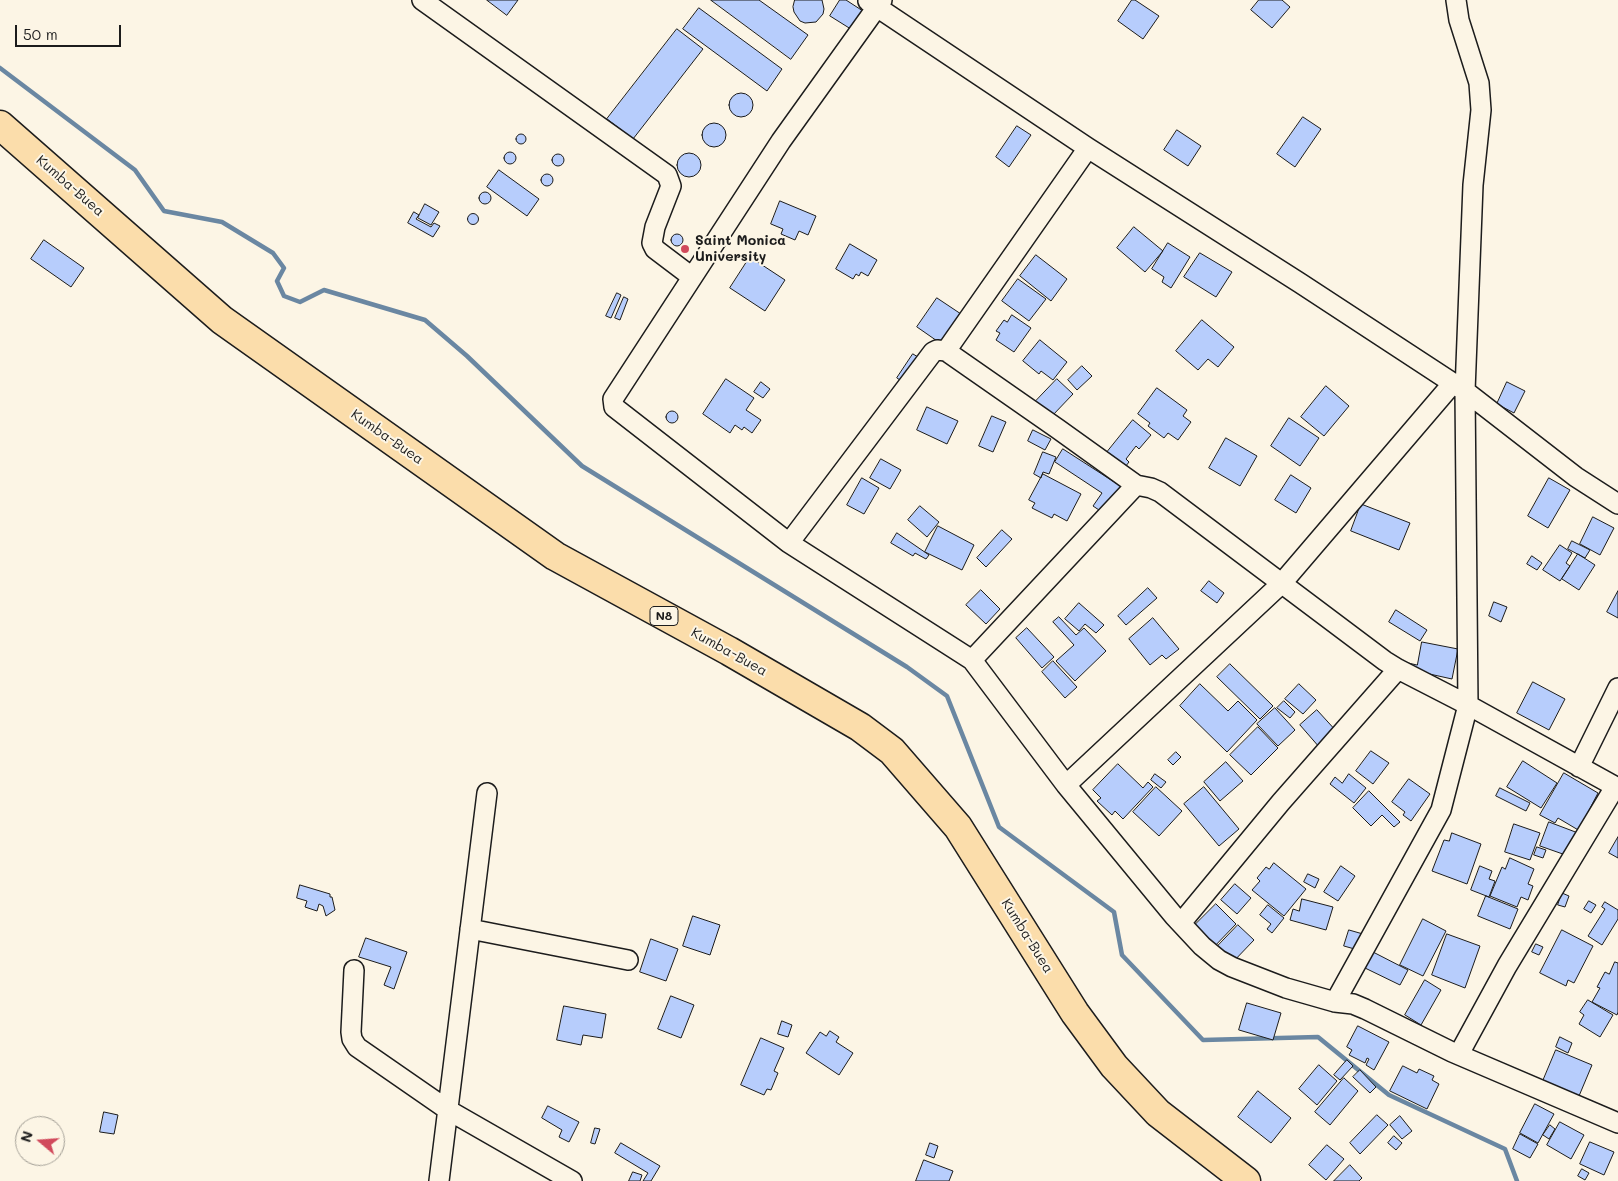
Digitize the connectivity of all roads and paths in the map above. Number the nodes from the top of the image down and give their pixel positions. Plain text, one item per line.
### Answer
1 (422, 0) edge
2 (1456, 0) edge
3 (875, 2) edge
4 (0, 125) edge
5 (1088, 148) junction
6 (692, 277) junction
7 (946, 351) junction
8 (1459, 387) junction
9 (1136, 484) junction
10 (1618, 504) edge
11 (789, 543) junction
12 (1282, 583) junction
13 (972, 660) junction
14 (1398, 669) junction
15 (1618, 688) edge
16 (1468, 705) junction
17 (1579, 767) junction
18 (1066, 784) junction
19 (1617, 788) edge
20 (486, 793) dead end
21 (1181, 923) junction
22 (470, 929) junction
23 (628, 960) dead end
24 (354, 970) dead end
25 (1335, 1002) junction
26 (1458, 1054) junction
27 (448, 1110) junction
28 (1618, 1123) edge
29 (439, 1181) edge
30 (572, 1181) edge
31 (1246, 1181) edge

1 - 6 street
2 - 8 street
3 - 5 street
3 - 6 street
4 - 31 highway, Kumba-Buea / N8
5 - 7 street
5 - 8 street
6 - 11 street
7 - 9 street
7 - 11 street
8 - 10 street
8 - 12 street
8 - 16 street
9 - 12 street
9 - 13 street
11 - 13 street
12 - 14 street
12 - 18 street
13 - 18 street
14 - 16 street
14 - 21 street
15 - 17 street
16 - 17 street
16 - 25 street
17 - 19 street
18 - 21 street
19 - 26 street
20 - 22 street
21 - 25 street
22 - 23 street
22 - 27 street
24 - 27 street
25 - 26 street
26 - 28 street
27 - 29 street
27 - 30 street

